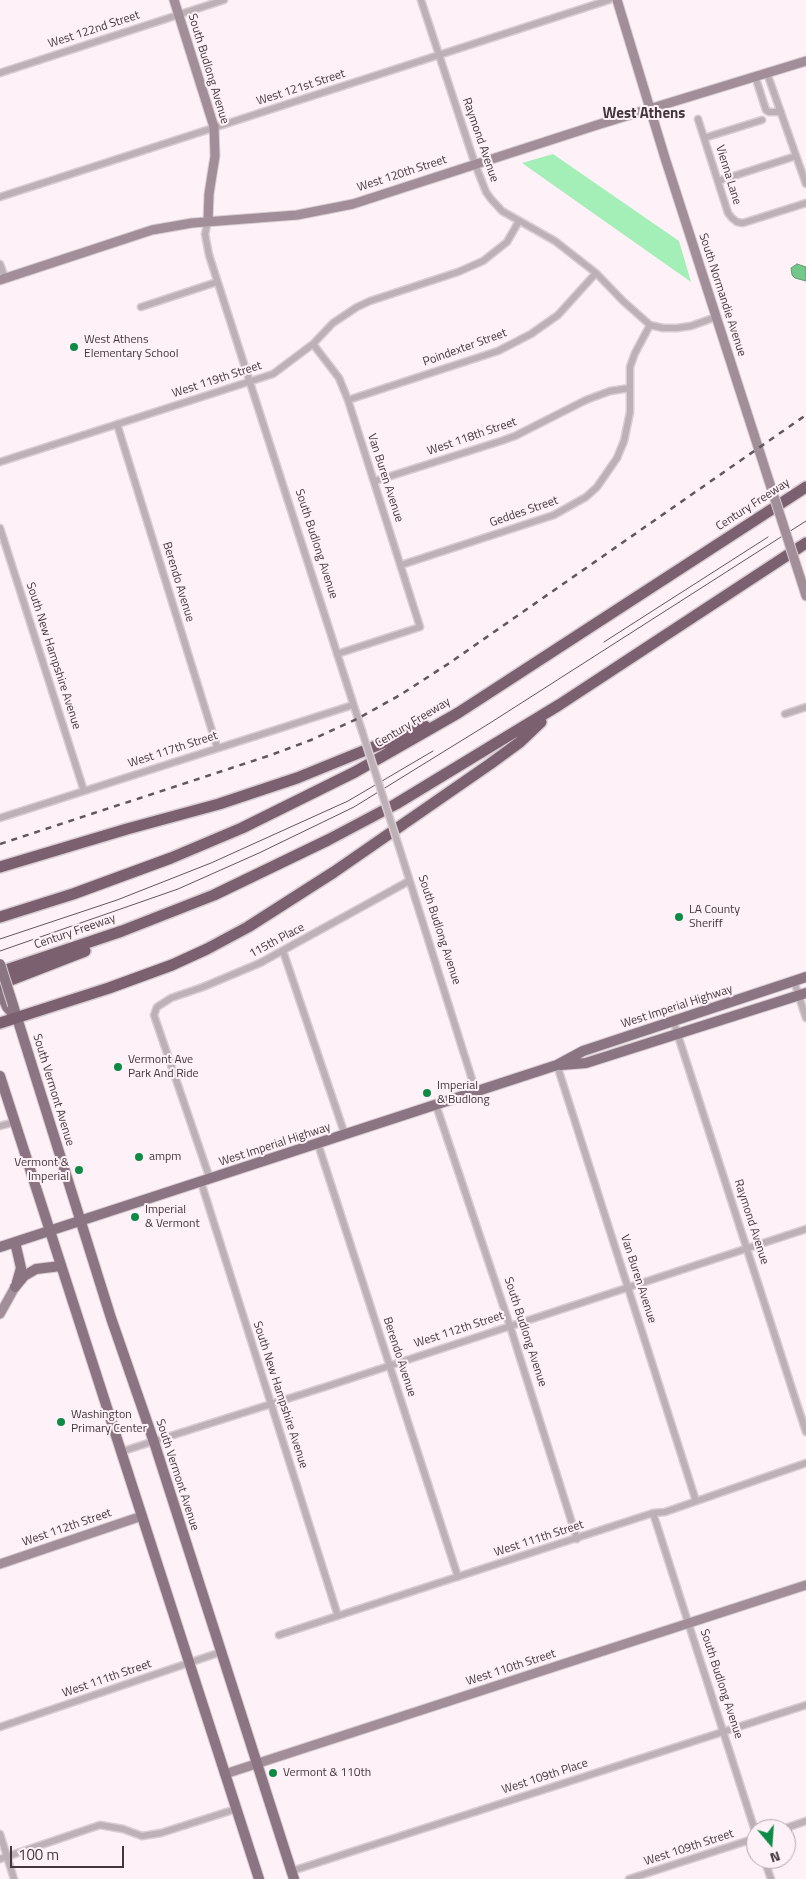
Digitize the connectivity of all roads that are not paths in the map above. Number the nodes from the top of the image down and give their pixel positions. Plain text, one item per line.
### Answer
1 (174, 0) edge
2 (224, 0) edge
3 (421, 0) edge
4 (609, 0) edge
5 (617, 0) edge
6 (178, 15) junction
7 (438, 55) junction
8 (806, 61) edge
9 (0, 73) edge
10 (767, 73) junction
11 (755, 76) junction
12 (650, 108) junction
13 (780, 112) junction
14 (698, 120) dead end
15 (762, 120) dead end
16 (214, 127) junction
17 (704, 138) junction
18 (796, 156) junction
19 (475, 164) junction
20 (718, 181) junction
21 (806, 184) edge
22 (0, 197) edge
23 (806, 203) edge
24 (208, 221) junction
25 (518, 221) junction
26 (0, 264) edge
27 (596, 273) junction
28 (3, 279) edge
29 (218, 282) junction
30 (141, 307) dead end
31 (716, 318) junction
32 (650, 325) junction
33 (313, 344) junction
34 (250, 381) junction
35 (630, 388) junction
36 (348, 400) junction
37 (117, 424) junction
38 (0, 462) edge
39 (375, 481) junction
40 (806, 487) edge
41 (0, 528) edge
42 (806, 543) edge
43 (401, 565) junction
44 (806, 596) edge
45 (337, 654) junction
46 (353, 705) junction
47 (559, 705) junction
48 (806, 707) edge
49 (458, 712) junction
50 (786, 714) dead end
51 (217, 747) junction
52 (84, 791) junction
53 (0, 818) edge
54 (0, 867) edge
55 (409, 881) junction
56 (214, 895) junction
57 (0, 918) edge
58 (283, 951) junction
59 (0, 964) edge
60 (0, 972) edge
61 (806, 977) edge
62 (794, 981) junction
63 (0, 984) edge
64 (0, 991) edge
65 (802, 994) edge
66 (10, 1006) junction
67 (154, 1015) joint
68 (17, 1018) junction
69 (806, 1018) edge
70 (673, 1020) junction
71 (0, 1023) edge
72 (654, 1027) junction
73 (678, 1033) junction
74 (586, 1063) junction
75 (557, 1065) junction
76 (0, 1076) edge
77 (476, 1092) junction
78 (436, 1105) junction
79 (15, 1122) junction
80 (0, 1126) edge
81 (345, 1135) junction
82 (318, 1144) junction
83 (205, 1181) junction
84 (80, 1221) junction
85 (806, 1230) edge
86 (51, 1231) junction
87 (15, 1242) junction
88 (0, 1247) edge
89 (748, 1248) junction
90 (61, 1266) junction
91 (15, 1287) junction
92 (630, 1288) junction
93 (0, 1314) edge
94 (510, 1326) junction
95 (391, 1366) junction
96 (272, 1404) junction
97 (806, 1432) edge
98 (154, 1442) junction
99 (120, 1452) junction
100 (806, 1463) edge
101 (696, 1501) junction
102 (653, 1514) junction
103 (142, 1516) junction
104 (577, 1539) junction
105 (0, 1564) edge
106 (458, 1577) junction
107 (806, 1585) edge
108 (338, 1616) junction
109 (688, 1623) junction
110 (279, 1635) dead end
111 (221, 1652) junction
112 (189, 1663) junction
113 (806, 1705) edge
114 (0, 1727) edge
115 (724, 1732) junction
116 (257, 1764) junction
117 (225, 1774) junction
118 (236, 1809) junction
119 (751, 1819) edge
120 (0, 1834) edge
121 (746, 1841) edge
122 (7, 1856) junction
123 (0, 1859) edge
124 (293, 1875) edge
125 (14, 1879) edge
126 (259, 1879) edge
127 (629, 1879) edge

1 - 6 street, South Budlong Avenue
2 - 6 street, West 122nd Street
3 - 7 street, Raymond Avenue
4 - 7 street, West 121st Street
5 - 12 street, South Normandie Avenue
6 - 9 street, West 122nd Street
6 - 16 street, South Budlong Avenue
7 - 16 street, West 121st Street
7 - 19 street, Raymond Avenue
8 - 10 street, West 120th Street
10 - 11 street, West 120th Street
10 - 13 street
11 - 12 street, West 120th Street
11 - 13 street
12 - 19 street, West 120th Street
12 - 31 street, South Normandie Avenue
13 - 18 street
14 - 17 street, Vienna Lane
15 - 17 street
16 - 22 street, West 121st Street
16 - 24 street, South Budlong Avenue
17 - 20 street, Vienna Lane
18 - 20 street
18 - 21 street
19 - 24 street, West 120th Street
19 - 25 street, Raymond Avenue
20 - 23 street, Vienna Lane
24 - 28 street, West 120th Street
24 - 29 street, South Budlong Avenue
25 - 27 street, Raymond Avenue
25 - 33 street, West 119th Street
26 - 28 street
27 - 32 street, Raymond Avenue
27 - 36 street, Poindexter Street
29 - 30 street
29 - 34 street, South Budlong Avenue
31 - 32 street
31 - 44 street, South Normandie Avenue, bridge
32 - 35 street, Geddes Street
33 - 34 street, West 119th Street
33 - 36 street, Van Buren Avenue
34 - 37 street, West 119th Street
34 - 45 street, South Budlong Avenue
35 - 39 street, West 118th Street
35 - 43 street, Geddes Street
36 - 39 street, Van Buren Avenue
37 - 38 street, West 119th Street
37 - 51 street, Berendo Avenue
39 - 43 street, Van Buren Avenue
40 - 49 highway, Century Freeway
41 - 52 street, South New Hampshire Avenue
42 - 47 highway, Century Freeway
43 - 45 street, Van Buren Avenue
45 - 46 street, South Budlong Avenue
46 - 51 street, West 117th Street
46 - 55 street, South Budlong Avenue, bridge
47 - 56 highway, Century Freeway
47 - 68 highway
48 - 50 street
49 - 54 highway
49 - 57 highway, Century Freeway
51 - 52 street, West 117th Street
52 - 53 street, West 117th Street
55 - 58 street, 115th Place
55 - 77 street, South Budlong Avenue
56 - 60 highway, Century Freeway
56 - 63 highway
58 - 67 street, 115th Place
58 - 81 street
59 - 66 main road, South Vermont Avenue, bridge
61 - 62 main road, West Imperial Highway
62 - 65 street
62 - 70 main road, West Imperial Highway
64 - 66 main road
65 - 69 street
65 - 73 main road, West Imperial Highway
66 - 68 main road, South Vermont Avenue
67 - 83 street, South New Hampshire Avenue
68 - 71 highway
68 - 84 main road, South Vermont Avenue
70 - 72 main road, West Imperial Highway
70 - 73 street, Raymond Avenue
72 - 74 main road
72 - 75 main road, West Imperial Highway
73 - 74 main road, West Imperial Highway
73 - 89 street, Raymond Avenue
74 - 75 main road, West Imperial Highway
75 - 77 main road, West Imperial Highway
75 - 92 street, Van Buren Avenue
76 - 79 main road
77 - 78 main road, West Imperial Highway
78 - 81 main road, West Imperial Highway
78 - 94 street, South Budlong Avenue
79 - 80 street
79 - 86 main road
81 - 82 main road, West Imperial Highway
82 - 83 main road, West Imperial Highway
82 - 95 street, Berendo Avenue
83 - 84 main road, West Imperial Highway
83 - 96 street, South New Hampshire Avenue
84 - 86 main road, West Imperial Highway
84 - 98 main road, South Vermont Avenue
85 - 89 street, West 112th Street
86 - 87 main road, West Imperial Highway
86 - 90 main road
87 - 88 main road, West Imperial Highway
87 - 91 main road
89 - 92 street, West 112th Street
89 - 97 street, Raymond Avenue
90 - 91 main road
90 - 99 main road
91 - 93 street
92 - 94 street, West 112th Street
92 - 101 street, Van Buren Avenue
94 - 95 street, West 112th Street
94 - 104 street, South Budlong Avenue
95 - 96 street, West 112th Street
95 - 106 street, Berendo Avenue
96 - 98 street, West 112th Street
96 - 108 street, South New Hampshire Avenue
98 - 99 street, West 112th Street
98 - 111 main road, South Vermont Avenue
99 - 103 main road
100 - 101 street, West 111th Street
101 - 102 street, West 111th Street
102 - 104 street, West 111th Street
102 - 109 street, South Budlong Avenue
103 - 105 street, West 112th Street
103 - 112 main road
104 - 106 street, West 111th Street
106 - 108 street, West 111th Street
107 - 109 street, West 110th Street
108 - 110 street, West 111th Street
109 - 115 street, South Budlong Avenue
109 - 116 street, West 110th Street
111 - 112 street, West 111th Street
111 - 116 main road, South Vermont Avenue
112 - 114 street, West 111th Street
112 - 117 main road
113 - 115 street, West 109th Place
115 - 119 street, South Budlong Avenue
115 - 124 street, West 109th Place
116 - 117 street, West 110th Street
116 - 124 main road, South Vermont Avenue
117 - 118 main road
118 - 122 street
118 - 126 main road
120 - 122 street
121 - 127 street, West 109th Street
122 - 123 street
122 - 125 street

